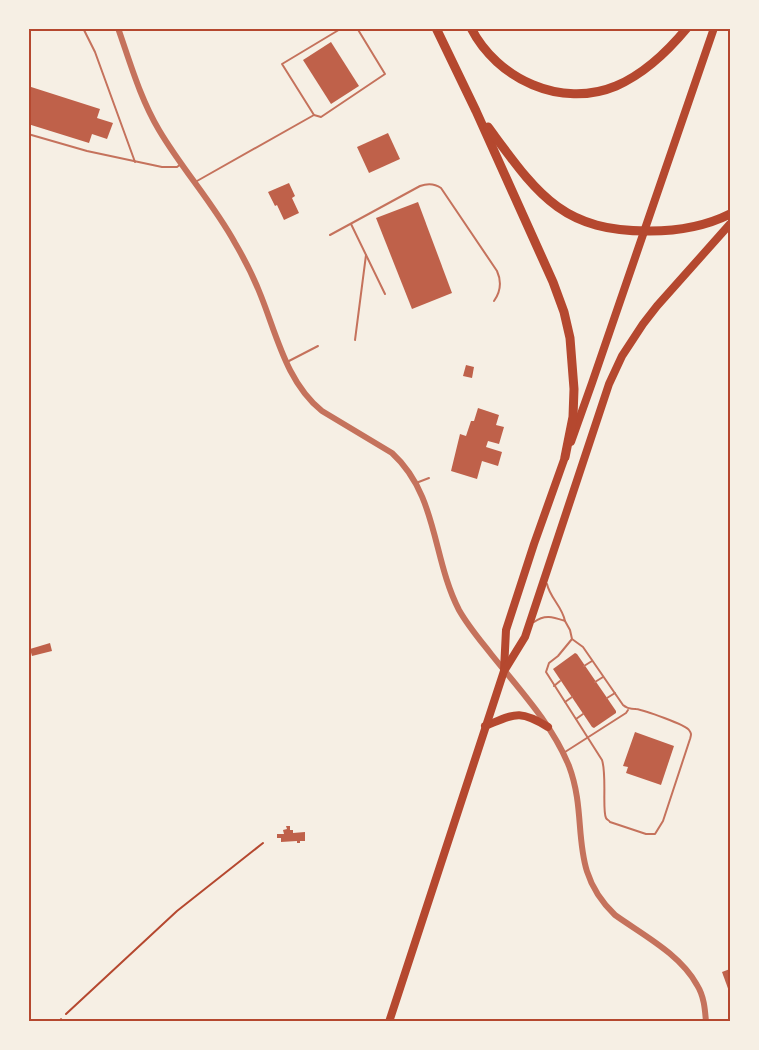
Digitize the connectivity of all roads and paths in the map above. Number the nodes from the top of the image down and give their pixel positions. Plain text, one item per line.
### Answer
1 (83, 28) edge
2 (118, 28) edge
3 (342, 28) edge
4 (357, 28) edge
5 (436, 28) edge
6 (471, 28) edge
7 (687, 28) edge
8 (714, 28) edge
9 (476, 111) junction
10 (314, 115) junction
11 (28, 134) edge
12 (135, 162) junction
13 (181, 164) junction
14 (194, 183) junction
15 (730, 214) edge
16 (351, 224) junction
17 (730, 224) edge
18 (644, 231) junction
19 (330, 235) dead end
20 (366, 255) junction
21 (384, 294) dead end
22 (494, 301) dead end
23 (355, 340) dead end
24 (318, 346) dead end
25 (286, 362) junction
26 (565, 457) junction
27 (429, 478) dead end
28 (416, 483) junction
29 (547, 570) junction
30 (565, 621) junction
31 (529, 625) junction
32 (572, 639) junction
33 (592, 660) junction
34 (584, 666) dead end
35 (504, 671) junction
36 (603, 677) junction
37 (561, 681) dead end
38 (596, 682) dead end
39 (554, 686) junction
40 (615, 693) junction
41 (572, 697) dead end
42 (607, 698) dead end
43 (565, 702) junction
44 (628, 709) junction
45 (583, 714) dead end
46 (576, 719) junction
47 (485, 726) junction
48 (548, 727) junction
49 (588, 738) junction
50 (563, 753) junction
51 (263, 843) dead end
52 (60, 1020) edge
53 (389, 1022) edge
54 (706, 1022) edge

1 - 12 lane
2 - 13 street
3 - 10 lane
4 - 10 lane
5 - 9 highway
6 - 7 highway
8 - 18 main road
9 - 18 highway
9 - 26 highway
10 - 14 lane
11 - 12 lane
12 - 13 lane
13 - 14 street
14 - 25 street
15 - 18 highway
16 - 19 lane
16 - 20 lane
16 - 22 lane
17 - 29 main road
18 - 26 main road
20 - 21 lane
20 - 23 lane
24 - 25 lane
25 - 28 street
26 - 35 main road
27 - 28 lane
28 - 35 street
29 - 30 lane
29 - 31 main road
30 - 31 lane
30 - 32 lane
31 - 35 main road
32 - 33 lane
32 - 39 lane
33 - 34 lane
33 - 36 lane
35 - 47 main road
35 - 48 street
36 - 38 lane
36 - 40 lane
37 - 39 lane
39 - 43 lane
40 - 42 lane
40 - 44 lane
41 - 43 lane
43 - 46 lane
44 - 49 lane
44 - 49 lane
45 - 46 lane
46 - 49 lane
47 - 48 main road
47 - 53 main road
48 - 50 street
49 - 50 lane
50 - 54 street
51 - 52 path

